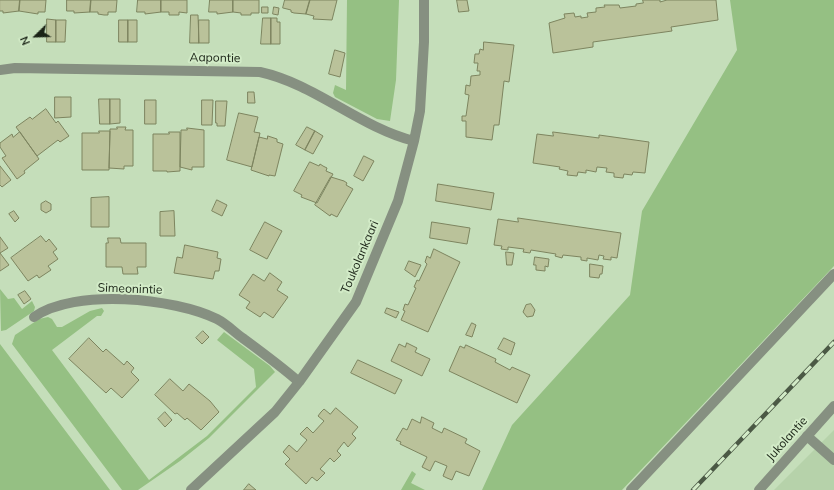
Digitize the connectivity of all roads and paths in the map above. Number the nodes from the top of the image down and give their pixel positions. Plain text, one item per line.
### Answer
1 (424, 0) edge
2 (0, 70) edge
3 (414, 141) junction
4 (834, 274) edge
5 (34, 317) dead end
6 (299, 382) junction
7 (834, 406) edge
8 (807, 436) junction
9 (834, 460) edge
10 (191, 490) edge
11 (631, 490) edge
12 (759, 490) edge

1 - 3 street, Toukolankaari
2 - 3 street, Aapontie
3 - 6 street, Toukolankaari
4 - 11 street
5 - 6 street, Simeonintie
6 - 10 street, Toukolankaari
7 - 8 street, Jukolantie
8 - 9 street
8 - 12 street, Jukolantie

